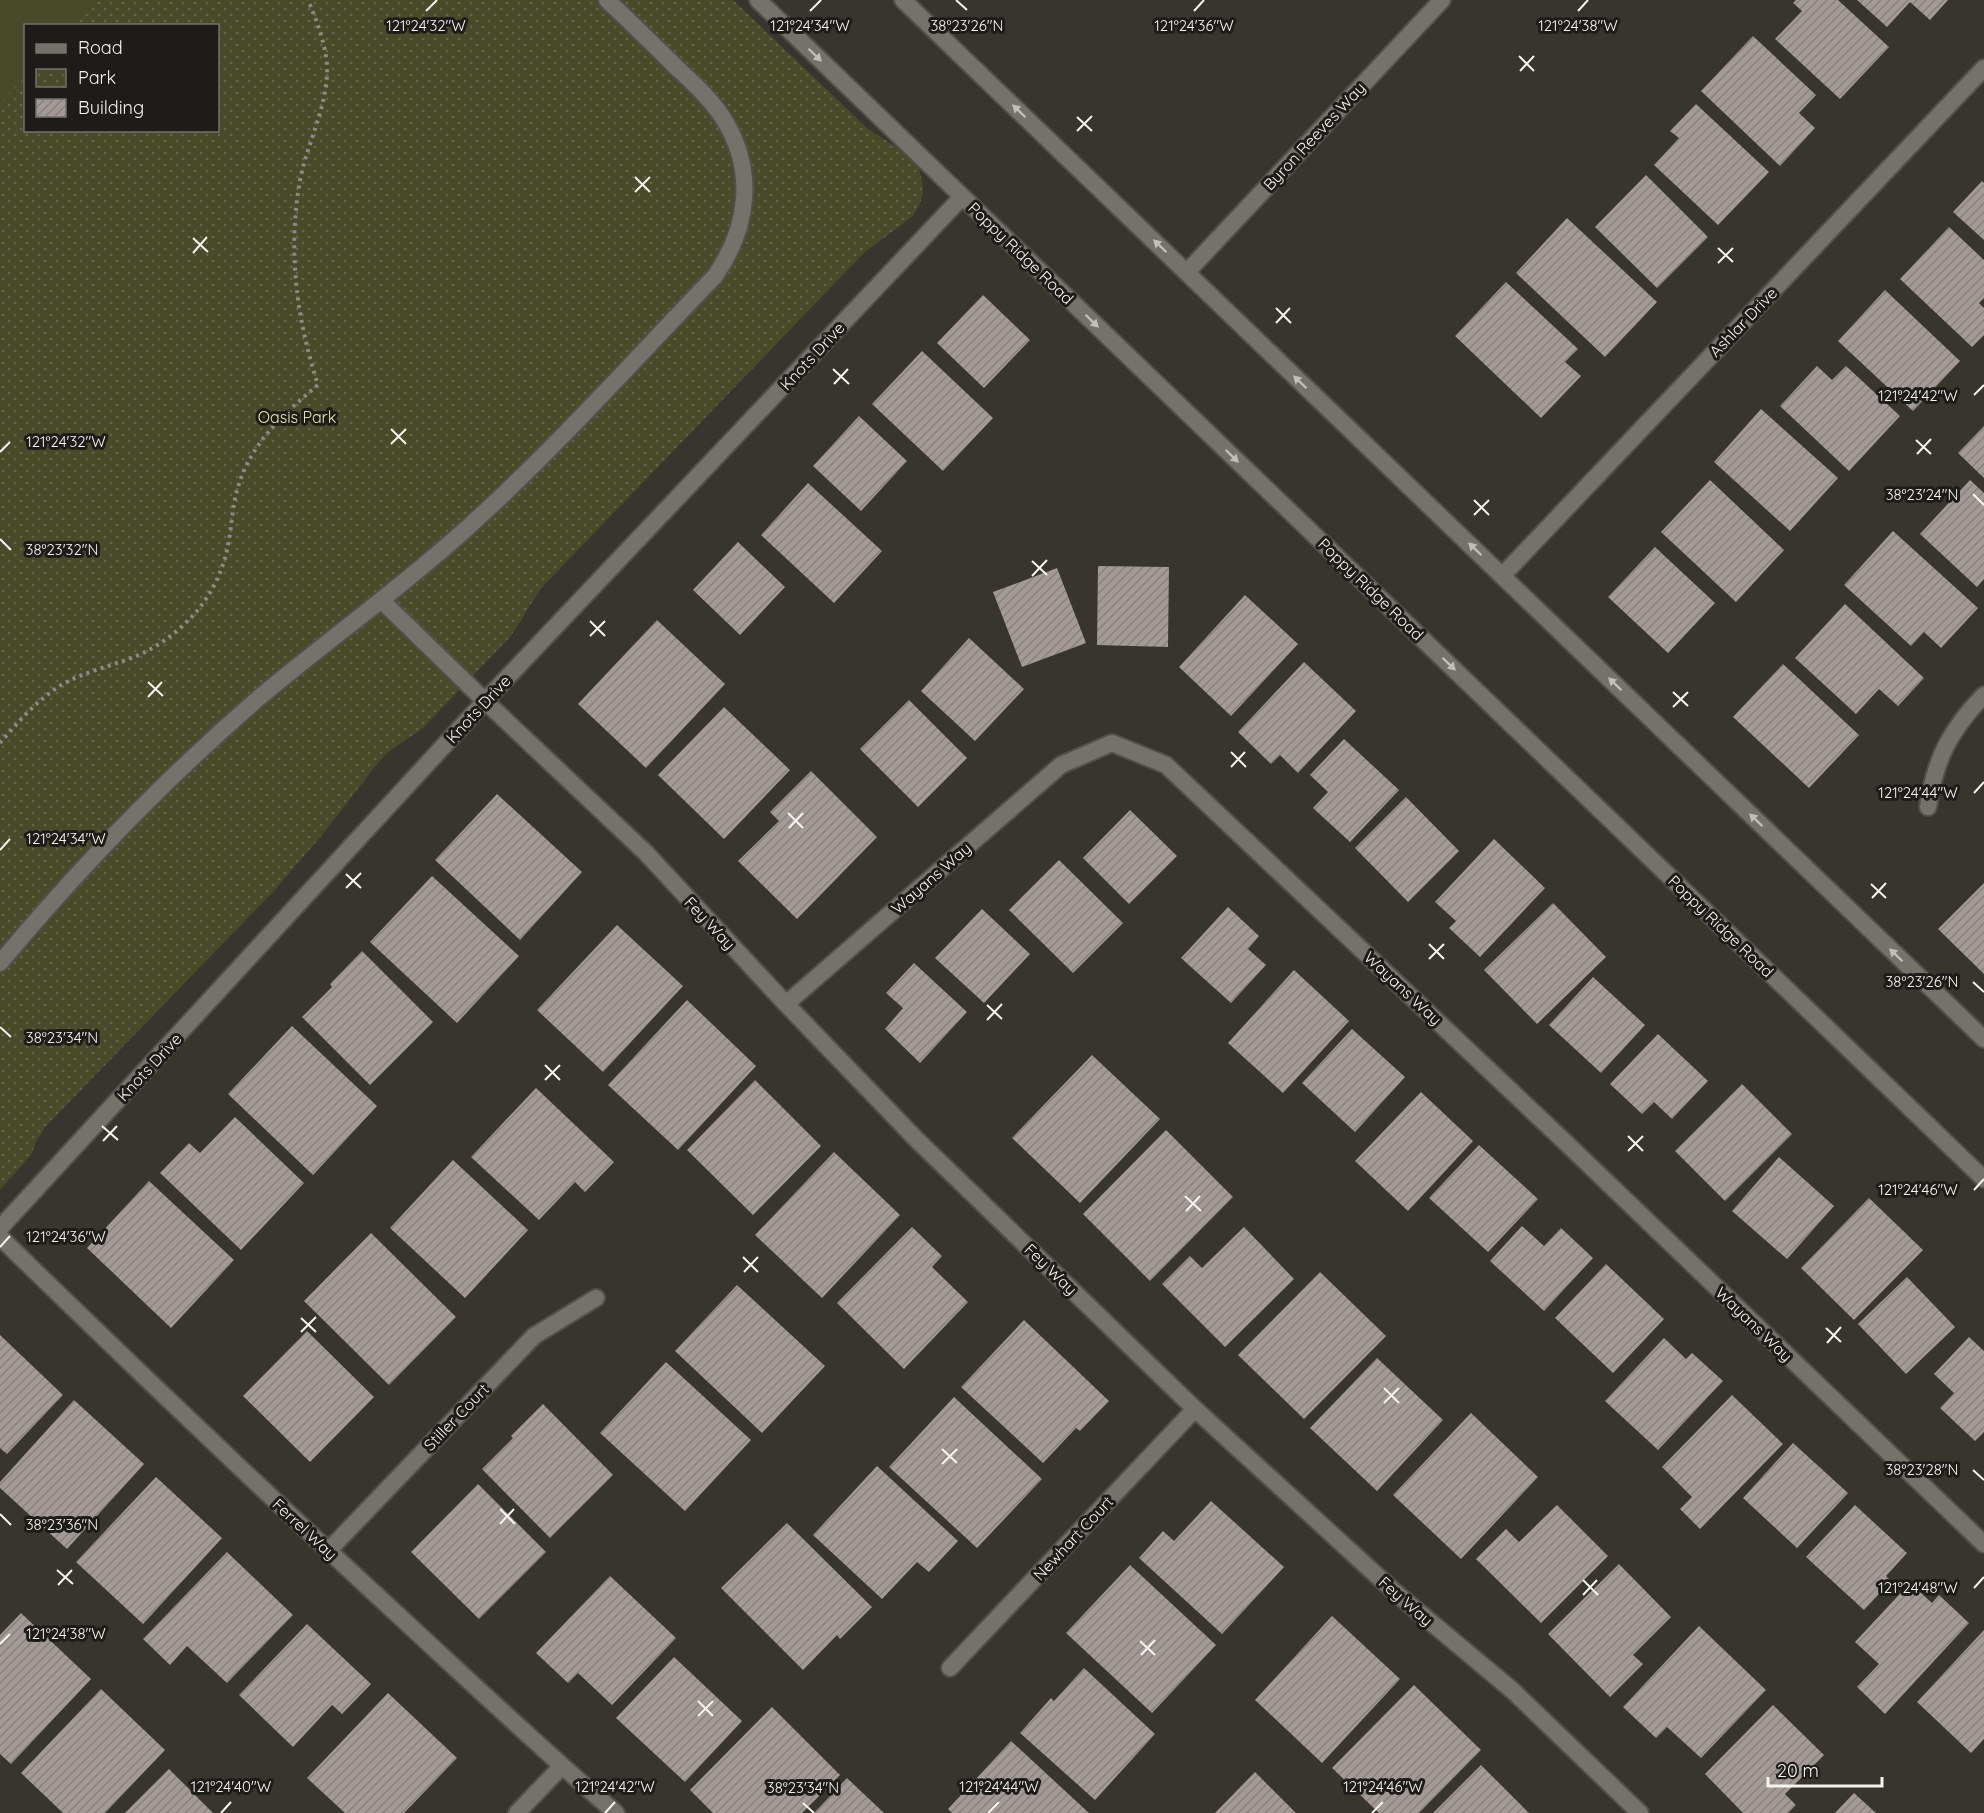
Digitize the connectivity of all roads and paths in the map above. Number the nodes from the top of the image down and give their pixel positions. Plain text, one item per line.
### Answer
1 (309, 0) edge
2 (607, 0) edge
3 (758, 0) edge
4 (903, 0) edge
5 (1442, 0) edge
6 (1984, 68) edge
7 (962, 197) junction
8 (1187, 272) junction
9 (1502, 576) junction
10 (381, 600) junction
11 (1984, 694) edge
12 (485, 701) junction
13 (0, 743) edge
14 (1928, 807) dead end
15 (0, 963) edge
16 (786, 1004) junction
17 (1984, 1039) edge
18 (1984, 1179) edge
19 (0, 1228) edge
20 (0, 1237) edge
21 (596, 1298) dead end
22 (1195, 1409) junction
23 (1984, 1544) edge
24 (328, 1551) junction
25 (951, 1668) dead end
26 (562, 1766) junction
27 (517, 1813) edge
28 (616, 1813) edge
29 (1640, 1813) edge

1 - 13 path
2 - 10 street
3 -> 7 street, Poppy Ridge Road
8 -> 4 street
5 - 8 street, Byron Reeves Way
6 - 9 street, Ashlar Drive
7 - 12 street, Knots Drive
7 -> 18 street, Poppy Ridge Road
9 -> 8 street
17 -> 9 street
10 - 12 street, Fey Way
10 - 15 street
11 - 14 street
12 - 16 street, Fey Way
12 - 19 street, Knots Drive
16 - 22 street, Fey Way
16 - 23 street, Wayans Way
20 - 24 street, Ferrel Way
21 - 24 street, Stiller Court
22 - 25 street, Newhart Court
22 - 29 street, Fey Way
24 - 26 street, Ferrel Way
26 - 27 street
26 - 28 street, Ferrel Way

